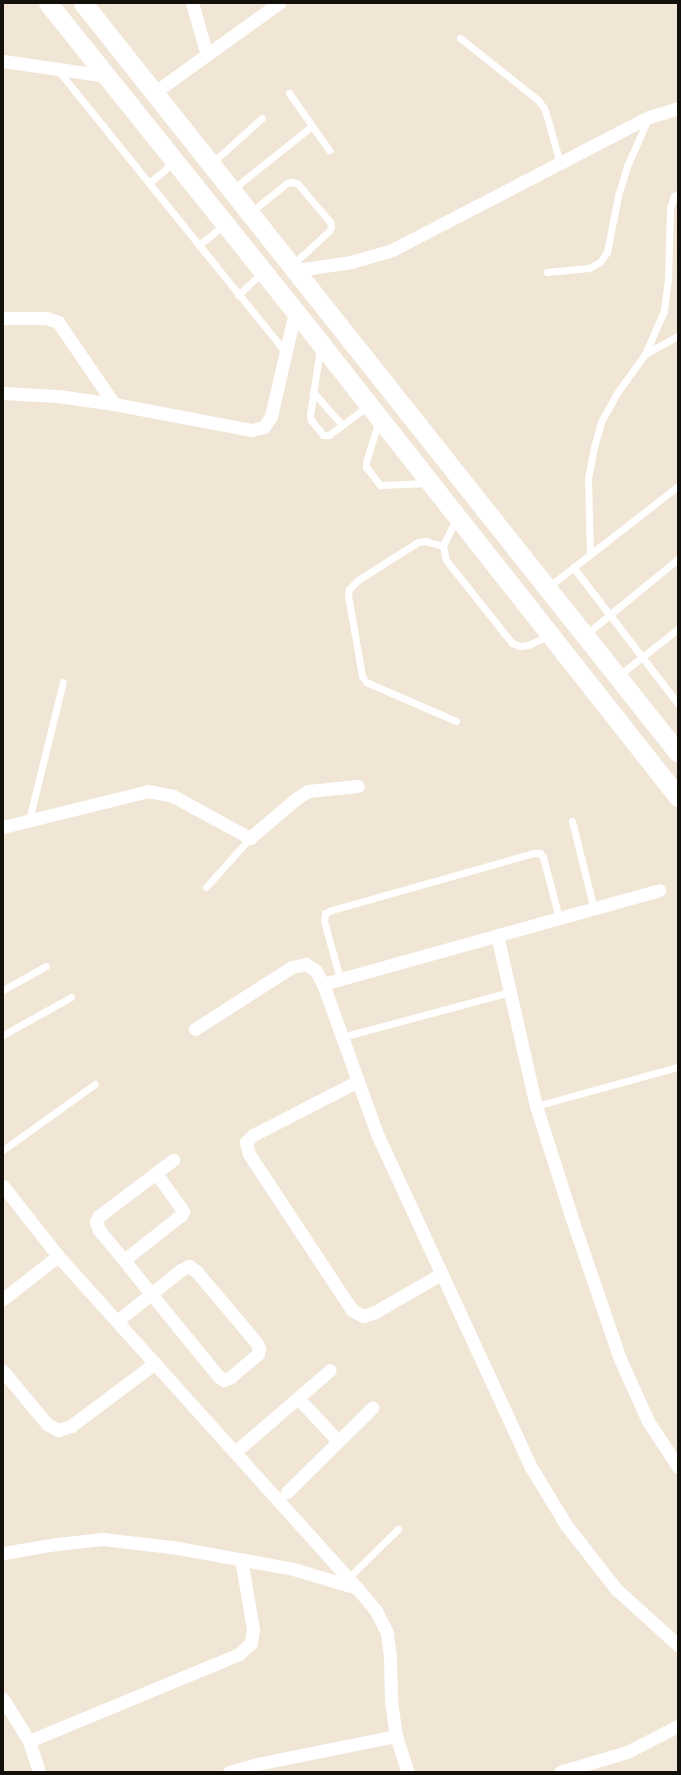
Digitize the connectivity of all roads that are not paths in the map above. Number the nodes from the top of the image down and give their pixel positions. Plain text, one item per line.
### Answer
1 (48, 3) edge
2 (83, 3) edge
3 (192, 3) edge
4 (280, 3) edge
5 (460, 38) dead end
6 (207, 55) junction
7 (3, 61) edge
8 (57, 69) junction
9 (107, 76) junction
10 (155, 92) junction
11 (288, 94) dead end
12 (678, 108) edge
13 (649, 117) junction
14 (262, 118) dead end
15 (312, 126) junction
16 (329, 150) dead end
17 (175, 161) junction
18 (560, 162) junction
19 (212, 163) junction
20 (149, 183) junction
21 (233, 189) junction
22 (678, 194) edge
23 (250, 212) junction
24 (225, 223) junction
25 (199, 245) junction
26 (294, 267) junction
27 (263, 272) junction
28 (547, 272) dead end
29 (238, 294) junction
30 (296, 312) junction
31 (3, 318) edge
32 (678, 336) edge
33 (321, 344) junction
34 (286, 353) junction
35 (646, 354) junction
36 (314, 392) junction
37 (3, 393) edge
38 (114, 404) junction
39 (374, 411) junction
40 (342, 425) junction
41 (430, 483) junction
42 (678, 486) edge
43 (457, 517) junction
44 (443, 546) junction
45 (590, 554) junction
46 (678, 559) edge
47 (573, 567) junction
48 (547, 588) junction
49 (610, 616) junction
50 (678, 629) edge
51 (550, 635) junction
52 (585, 636) junction
53 (642, 657) junction
54 (617, 677) junction
55 (63, 682) dead end
56 (677, 702) edge
57 (456, 721) dead end
58 (678, 753) edge
59 (358, 786) dead end
60 (678, 797) edge
61 (29, 820) junction
62 (572, 821) dead end
63 (3, 827) edge
64 (250, 838) junction
65 (206, 887) dead end
66 (659, 890) dead end
67 (594, 909) junction
68 (559, 918) junction
69 (497, 936) junction
70 (46, 966) dead end
71 (340, 979) junction
72 (323, 984) junction
73 (3, 990) edge
74 (510, 992) junction
75 (71, 997) dead end
76 (195, 1029) dead end
77 (3, 1035) edge
78 (342, 1037) junction
79 (678, 1067) edge
80 (358, 1081) junction
81 (95, 1084) dead end
82 (536, 1106) junction
83 (3, 1150) edge
84 (173, 1160) dead end
85 (156, 1173) junction
86 (3, 1186) edge
87 (58, 1256) junction
88 (124, 1260) junction
89 (441, 1274) junction
90 (151, 1294) junction
91 (3, 1299) edge
92 (117, 1321) junction
93 (155, 1363) junction
94 (3, 1370) edge
95 (330, 1370) dead end
96 (298, 1398) junction
97 (372, 1408) dead end
98 (338, 1442) junction
99 (235, 1452) junction
100 (678, 1468) edge
101 (287, 1492) dead end
102 (398, 1529) dead end
103 (6, 1549) edge
104 (241, 1559) junction
105 (348, 1578) junction
106 (358, 1588) junction
107 (678, 1645) edge
108 (3, 1699) edge
109 (678, 1726) edge
110 (396, 1736) junction
111 (29, 1741) junction
112 (39, 1772) edge
113 (229, 1772) edge
114 (408, 1772) edge
115 (560, 1772) edge

1 - 9 street
2 - 10 street
3 - 6 street
4 - 6 street
5 - 18 lane
6 - 10 street
7 - 8 street
8 - 9 street
8 - 20 lane
9 - 17 street
10 - 19 street
11 - 15 lane
12 - 13 street
13 - 18 street
13 - 28 lane
14 - 19 lane
15 - 16 lane
15 - 21 lane
17 - 20 lane
17 - 24 street
18 - 26 street
19 - 21 street
20 - 25 lane
21 - 23 street
22 - 35 lane
23 - 26 street
23 - 26 lane
24 - 25 lane
24 - 27 street
25 - 29 lane
26 - 48 street
27 - 29 lane
27 - 30 street
29 - 34 lane
30 - 33 street
30 - 34 street
31 - 38 street
32 - 35 lane
33 - 36 lane
33 - 39 street
34 - 38 street
35 - 45 lane
36 - 40 lane
36 - 40 lane
37 - 38 street
39 - 40 lane
39 - 41 street
39 - 41 lane
41 - 43 street
42 - 45 lane
43 - 44 lane
43 - 51 street
44 - 51 lane
44 - 57 lane
45 - 47 lane
46 - 49 lane
47 - 48 lane
47 - 49 lane
48 - 52 street
49 - 52 lane
49 - 53 lane
50 - 53 lane
51 - 60 street
52 - 54 street
53 - 54 lane
53 - 56 lane
54 - 58 street
55 - 61 lane
59 - 64 street
61 - 63 street
61 - 64 street
62 - 67 lane
64 - 65 lane
66 - 67 street
67 - 68 street
68 - 69 street
68 - 71 lane
69 - 71 street
69 - 74 street
70 - 73 lane
71 - 72 street
72 - 76 street
72 - 78 street
74 - 78 lane
74 - 82 street
75 - 77 lane
78 - 80 street
79 - 82 lane
80 - 89 street
80 - 89 street
81 - 83 lane
82 - 100 street
84 - 85 street
85 - 88 street
85 - 88 street
86 - 87 street
87 - 91 street
87 - 92 street
88 - 90 street
89 - 107 street
90 - 90 street
90 - 92 street
92 - 93 street
93 - 94 street
93 - 99 street
95 - 96 street
96 - 98 street
96 - 99 street
97 - 98 street
98 - 101 street
99 - 105 street
102 - 105 lane
103 - 104 street
104 - 106 street
104 - 111 street
105 - 106 street
106 - 110 street
108 - 111 street
109 - 115 street
110 - 113 street
110 - 114 street
111 - 112 street

